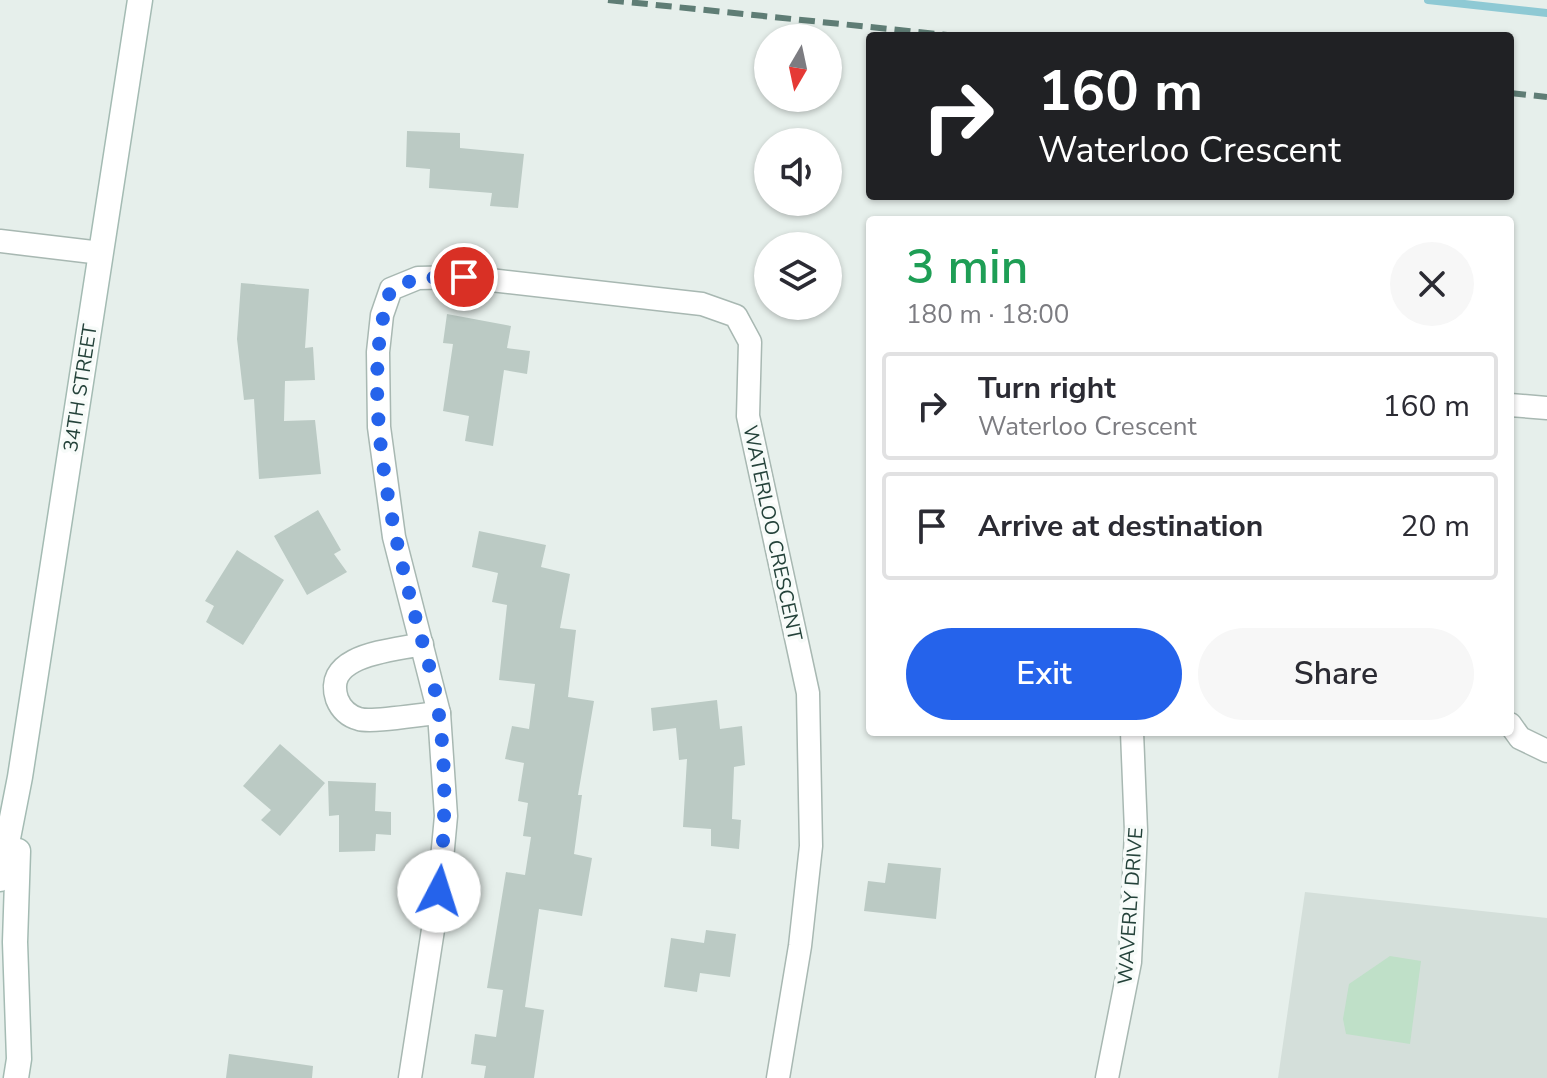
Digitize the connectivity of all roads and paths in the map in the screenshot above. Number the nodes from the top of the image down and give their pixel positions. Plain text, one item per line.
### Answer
1 (140, 0) edge
2 (0, 241) edge
3 (101, 253) junction
4 (1514, 405) edge
5 (1547, 408) edge
6 (422, 644) junction
7 (439, 713) junction
8 (1514, 730) edge
9 (1132, 736) edge
10 (1547, 751) edge
11 (20, 777) junction
12 (0, 879) edge
13 (16, 1078) edge
14 (410, 1078) edge
15 (778, 1078) edge
16 (1107, 1078) edge

1 - 3 main road, 34TH STREET
2 - 3 street
3 - 11 main road, 34TH STREET
4 - 5 street
6 - 7 street, WATERLOO CRESCENT
6 - 7 street
6 - 15 street, WATERLOO CRESCENT
7 - 14 street, WATERLOO CRESCENT
8 - 10 street
9 - 16 street, WAVERLY DRIVE
11 - 12 main road, 34TH STREET
11 - 13 main road, 34TH STREET

